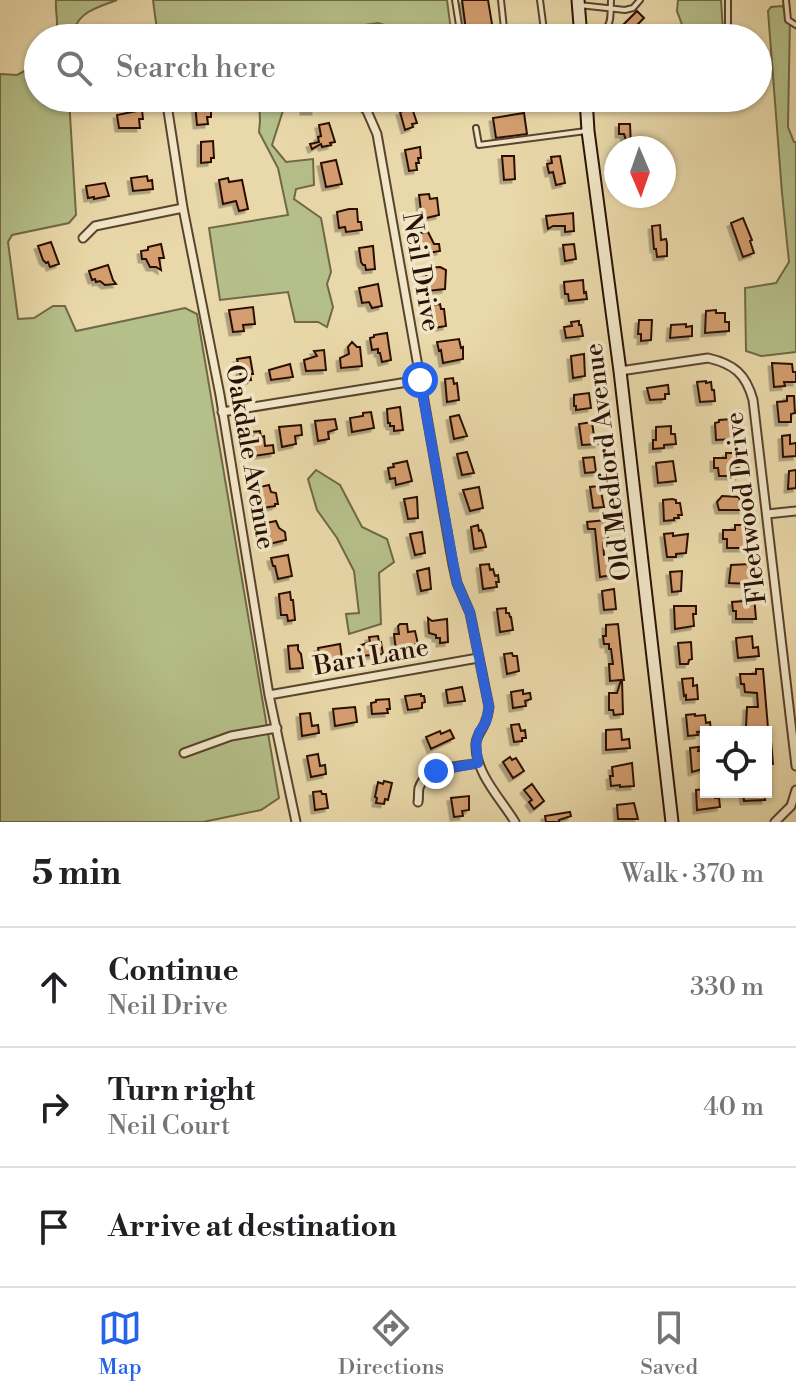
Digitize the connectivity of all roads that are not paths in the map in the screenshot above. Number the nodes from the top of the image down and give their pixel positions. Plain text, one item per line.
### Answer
1 (455, 0) edge
2 (501, 0) edge
3 (540, 0) edge
4 (611, 0) edge
5 (640, 0) edge
6 (728, 0) edge
7 (786, 0) edge
8 (578, 3) edge
9 (610, 7) junction
10 (459, 24) edge
11 (504, 24) edge
12 (543, 24) edge
13 (580, 24) edge
14 (610, 24) edge
15 (728, 24) edge
16 (796, 25) edge
17 (168, 112) edge
18 (367, 112) edge
19 (587, 112) edge
20 (476, 128) dead end
21 (588, 131) junction
22 (183, 208) junction
23 (83, 238) dead end
24 (620, 371) junction
25 (420, 380) junction
26 (222, 412) junction
27 (796, 511) edge
28 (767, 514) junction
29 (478, 658) junction
30 (269, 695) junction
31 (277, 728) junction
32 (184, 753) dead end
33 (478, 763) junction
34 (796, 766) edge
35 (796, 790) edge
36 (418, 802) dead end
37 (296, 822) edge
38 (515, 822) edge
39 (672, 822) edge
40 (775, 822) edge

1 - 10 lane
2 - 11 lane
3 - 12 lane
4 - 9 lane
5 - 9 lane
6 - 15 lane
7 - 16 lane
8 - 9 lane
8 - 13 street
9 - 14 lane
17 - 22 street, Oakdale Avenue
18 - 25 street, Neil Drive
19 - 21 street, Old Medford Avenue
20 - 21 lane
21 - 24 street, Old Medford Avenue
22 - 23 street
22 - 26 street, Oakdale Avenue
24 - 28 street, Fleetwood Drive
24 - 39 street, Old Medford Avenue
25 - 26 street
25 - 29 street, Neil Drive
26 - 30 street, Oakdale Avenue
27 - 28 street
28 - 34 street, Fleetwood Drive
29 - 30 street, Bari Lane
29 - 33 street, Neil Drive
30 - 31 street, Oakdale Avenue
31 - 32 street
31 - 37 street, Oakdale Avenue
33 - 36 street
33 - 38 street
35 - 40 street

